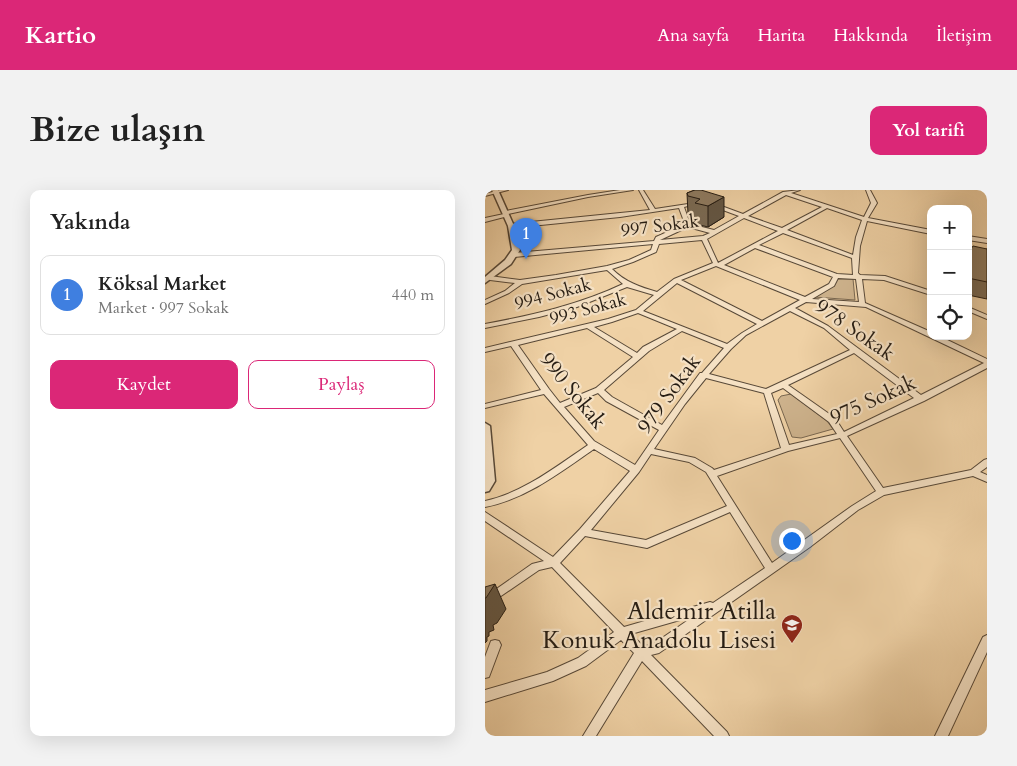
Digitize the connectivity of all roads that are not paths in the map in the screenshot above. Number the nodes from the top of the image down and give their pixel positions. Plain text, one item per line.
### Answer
1 (506, 190) edge
2 (631, 190) edge
3 (641, 190) edge
4 (798, 190) edge
5 (868, 190) edge
6 (495, 191) edge
7 (783, 191) edge
8 (485, 195) edge
9 (696, 203) edge
10 (711, 204) edge
11 (681, 206) junction
12 (826, 207) junction
13 (653, 211) junction
14 (506, 214) junction
15 (742, 215) junction
16 (864, 219) junction
17 (485, 220) edge
18 (689, 225) junction
19 (511, 226) junction
20 (785, 230) junction
21 (927, 231) edge
22 (714, 232) junction
23 (704, 238) junction
24 (972, 239) edge
25 (987, 242) edge
26 (656, 243) junction
27 (756, 246) junction
28 (514, 254) junction
29 (855, 257) junction
30 (718, 265) junction
31 (608, 268) junction
32 (836, 276) junction
33 (488, 277) edge
34 (859, 277) junction
35 (676, 280) junction
36 (519, 282) junction
37 (626, 285) junction
38 (927, 290) edge
39 (657, 294) junction
40 (806, 300) junction
41 (485, 302) edge
42 (861, 304) junction
43 (792, 309) junction
44 (637, 311) junction
45 (972, 311) edge
46 (987, 317) edge
47 (761, 324) junction
48 (485, 326) edge
49 (588, 326) junction
50 (683, 328) junction
51 (927, 334) edge
52 (940, 340) edge
53 (513, 343) junction
54 (728, 347) junction
55 (485, 350) edge
56 (855, 350) junction
57 (637, 356) junction
58 (987, 364) edge
59 (703, 375) junction
60 (785, 385) junction
61 (599, 390) junction
62 (546, 391) junction
63 (767, 392) junction
64 (921, 399) junction
65 (485, 406) edge
66 (559, 406) junction
67 (485, 426) edge
68 (663, 429) junction
69 (842, 435) junction
70 (594, 445) junction
71 (786, 449) junction
72 (649, 451) junction
73 (987, 462) edge
74 (636, 470) junction
75 (974, 473) junction
76 (712, 474) junction
77 (987, 479) edge
78 (485, 488) edge
79 (881, 492) junction
80 (485, 504) edge
81 (733, 507) junction
82 (485, 516) edge
83 (583, 532) junction
84 (553, 563) junction
85 (771, 568) junction
86 (485, 604) edge
87 (717, 605) junction
88 (623, 632) junction
89 (987, 640) edge
90 (495, 645) dead end
91 (641, 652) junction
92 (485, 673) edge
93 (485, 696) edge
94 (589, 736) edge
95 (723, 736) edge
96 (941, 736) edge

1 - 6 street
2 - 14 street
3 - 13 street
4 - 7 street, 997 Sokak
5 - 16 street
6 - 8 street
6 - 14 street
7 - 12 street
7 - 15 street, 997 Sokak
9 - 11 street
10 - 15 street
11 - 13 street
11 - 18 street
12 - 16 street
12 - 20 street, 993 Sokak
13 - 19 street
14 - 17 street
14 - 19 street
15 - 20 street
15 - 22 street, 997 Sokak
16 - 21 street
16 - 29 street
18 - 22 street
18 - 26 street
19 - 28 street
20 - 27 street, 993 Sokak
20 - 29 street
22 - 23 street, 997 Sokak
23 - 26 street, 997 Sokak
23 - 30 street
24 - 25 street
26 - 28 street, 997 Sokak
26 - 31 street
27 - 30 street, 993 Sokak
27 - 32 street
28 - 33 street
29 - 34 street
30 - 35 street, 993 Sokak
30 - 40 street
31 - 36 street
31 - 37 street
32 - 34 street
32 - 40 street, 979 Sokak
33 - 36 street
34 - 38 street
34 - 42 street
35 - 39 street, 993 Sokak
35 - 47 street
36 - 41 street
37 - 39 street
37 - 48 street, 994 Sokak
39 - 44 street, 993 Sokak
40 - 42 street
40 - 43 street, 979 Sokak
42 - 51 street
43 - 47 street, 979 Sokak
43 - 56 street, 978 Sokak
44 - 49 street, 993 Sokak
44 - 50 street
45 - 46 street
47 - 54 street, 979 Sokak
49 - 53 street, 993 Sokak
49 - 57 street
50 - 54 street
50 - 57 street
52 - 58 street
53 - 55 street, 993 Sokak
53 - 62 street, 990 Sokak
54 - 59 street, 979 Sokak
56 - 60 street
56 - 64 street, 978 Sokak
57 - 61 street
58 - 64 street, 975 Sokak
59 - 63 street
59 - 68 street, 979 Sokak
60 - 63 street
60 - 69 street
61 - 66 street
61 - 68 street
62 - 65 street
62 - 66 street, 990 Sokak
63 - 71 street
64 - 69 street, 975 Sokak
66 - 70 street, 990 Sokak
67 - 78 street
68 - 72 street, 979 Sokak
69 - 71 street, 975 Sokak
69 - 79 street
70 - 74 street, 990 Sokak
70 - 80 street
71 - 76 street, 975 Sokak
72 - 74 street, 979 Sokak
72 - 76 street
73 - 75 street
74 - 83 street, 979 Sokak
75 - 77 street
75 - 79 street
76 - 81 street
79 - 85 street
81 - 83 street
81 - 85 street
82 - 84 street
83 - 84 street, 979 Sokak
84 - 86 street
84 - 88 street
85 - 87 street
87 - 88 street
87 - 91 street
88 - 91 street
88 - 93 street
89 - 96 street
90 - 92 street
91 - 94 street
91 - 95 street

